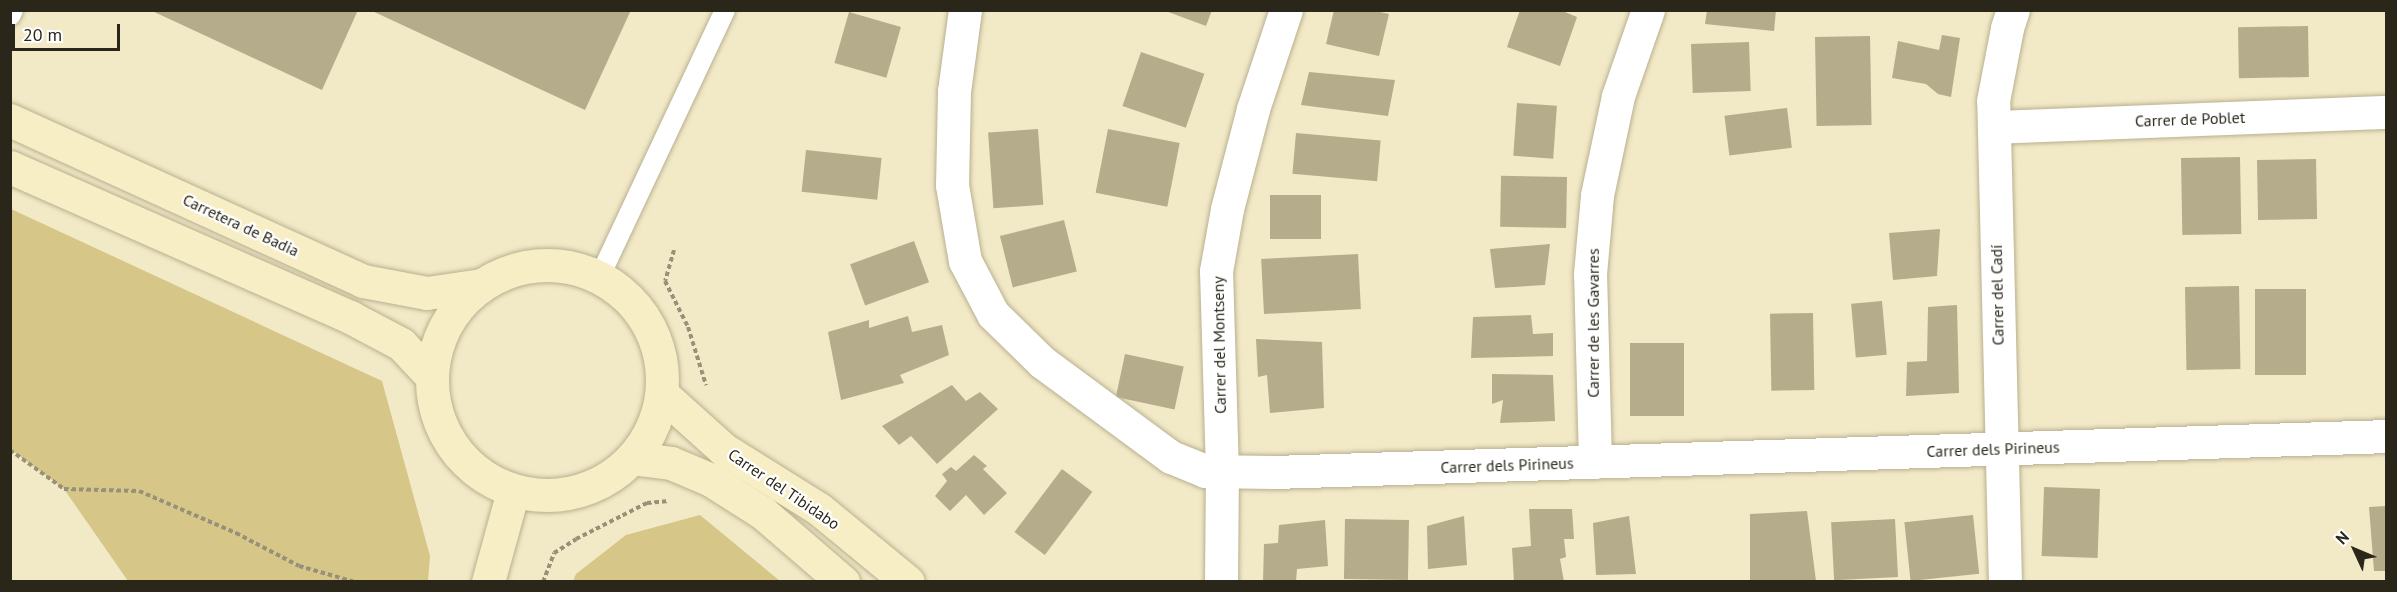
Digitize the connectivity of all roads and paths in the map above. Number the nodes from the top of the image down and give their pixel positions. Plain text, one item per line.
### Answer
1 (13, 10) edge
2 (724, 10) edge
3 (965, 10) edge
4 (1286, 10) edge
5 (1648, 10) edge
6 (2013, 10) edge
7 (10, 16) edge
8 (2386, 112) edge
9 (10, 120) edge
10 (1994, 127) junction
11 (10, 167) edge
12 (674, 250) dead end
13 (599, 278) junction
14 (481, 285) junction
15 (432, 377) junction
16 (709, 389) dead end
17 (662, 394) junction
18 (2386, 436) edge
19 (2001, 449) junction
20 (10, 450) edge
21 (632, 458) junction
22 (1595, 462) junction
23 (1222, 472) junction
24 (513, 491) junction
25 (674, 500) dead end
26 (355, 582) edge
27 (488, 582) edge
28 (543, 582) edge
29 (843, 582) edge
30 (908, 582) edge
31 (1221, 582) edge
32 (2005, 582) edge

1 - 7 lane
2 - 13 lane
3 - 23 street, Carrer dels Pirineus
4 - 23 street, Carrer del Montseny
5 - 22 street, Carrer de les Gavarres
6 - 10 street, Carrer del Cadí
8 - 10 street, Carrer de Poblet
9 - 14 street, Carretera de Badia
10 - 19 street, Carrer del Cadí
11 - 15 street
12 - 16 path
13 - 14 street
13 - 17 street
14 - 15 street
15 - 24 street
17 - 21 street
17 - 30 street, Carrer del Tibidabo
18 - 19 street, Carrer dels Pirineus
19 - 22 street, Carrer dels Pirineus
19 - 32 street, Carrer del Cadí
20 - 26 path
21 - 24 street
21 - 29 street
22 - 23 street, Carrer dels Pirineus
23 - 31 street, Carrer del Montseny
24 - 27 street
25 - 28 path

